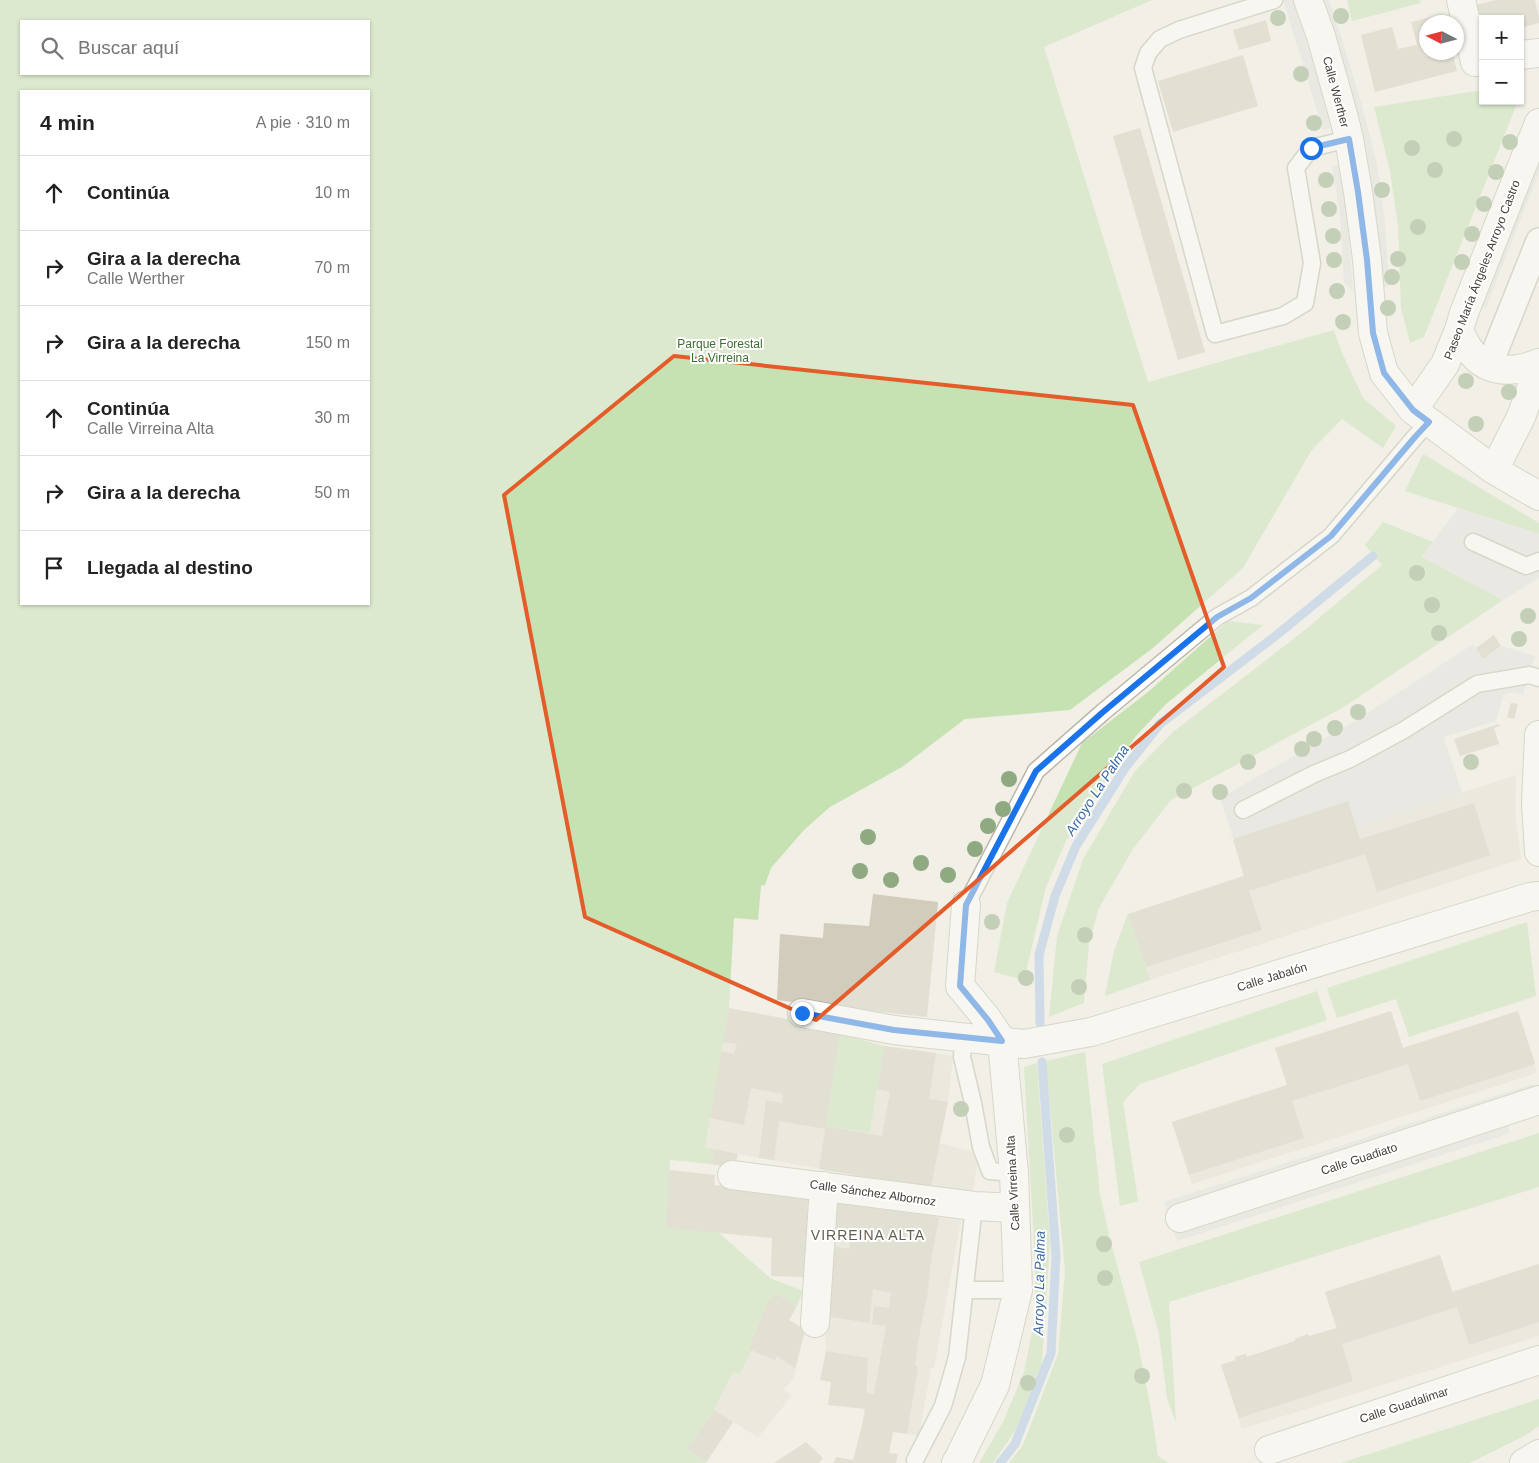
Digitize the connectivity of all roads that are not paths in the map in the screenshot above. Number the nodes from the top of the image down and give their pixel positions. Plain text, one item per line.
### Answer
1 (1274, 0) edge
2 (1308, 0) edge
3 (1461, 0) edge
4 (1539, 53) edge
5 (1524, 55) edge
6 (1479, 62) edge
7 (1539, 123) edge
8 (1349, 139) junction
9 (1539, 241) edge
10 (1459, 330) junction
11 (1539, 365) edge
12 (1489, 366) junction
13 (1421, 416) junction
14 (1494, 470) junction
15 (1539, 496) edge
16 (1473, 542) dead end
17 (1539, 561) edge
18 (1539, 678) edge
19 (1538, 755) edge
20 (1243, 810) dead end
21 (1539, 852) edge
22 (1539, 896) edge
23 (966, 905) joint
24 (802, 1013) dead end
25 (964, 1036) junction
26 (1002, 1041) junction
27 (1539, 1100) edge
28 (1014, 1173) junction
29 (732, 1175) dead end
30 (824, 1186) junction
31 (974, 1206) junction
32 (1015, 1208) junction
33 (1180, 1218) dead end
34 (966, 1290) junction
35 (1018, 1290) junction
36 (815, 1323) dead end
37 (1539, 1360) edge
38 (1269, 1450) dead end
39 (1539, 1454) edge
40 (915, 1460) dead end
41 (956, 1463) edge
42 (1524, 1463) edge

1 - 8 lane
2 - 8 street, Calle Werther
3 - 6 street
4 - 5 street
7 - 10 street, Paseo María Ángeles Arroyo Castro
8 - 13 street, Calle Werther
9 - 12 street
10 - 12 street
10 - 13 street, Paseo María Ángeles Arroyo Castro
11 - 12 street
11 - 14 street
13 - 14 street, Calle Werther
13 - 23 lane
14 - 15 street, Calle Werther
16 - 17 lane
18 - 20 lane
19 - 21 street
22 - 26 street, Calle Jabalón
23 - 26 street, Calle Virreina Alta
24 - 25 street, Calle Jabalón
25 - 26 street, Calle Jabalón
25 - 28 lane
26 - 28 street, Calle Virreina Alta
27 - 33 street, Calle Guadiato
28 - 32 street, Calle Virreina Alta
29 - 30 street, Calle Sánchez Albornoz
30 - 31 street, Calle Sánchez Albornoz
30 - 36 street
31 - 32 street, Calle Sánchez Albornoz
31 - 34 lane
32 - 35 street, Calle Virreina Alta
34 - 35 lane
34 - 40 lane
35 - 41 street, Calle Virreina Alta
37 - 38 street, Calle Guadalimar
39 - 42 street

